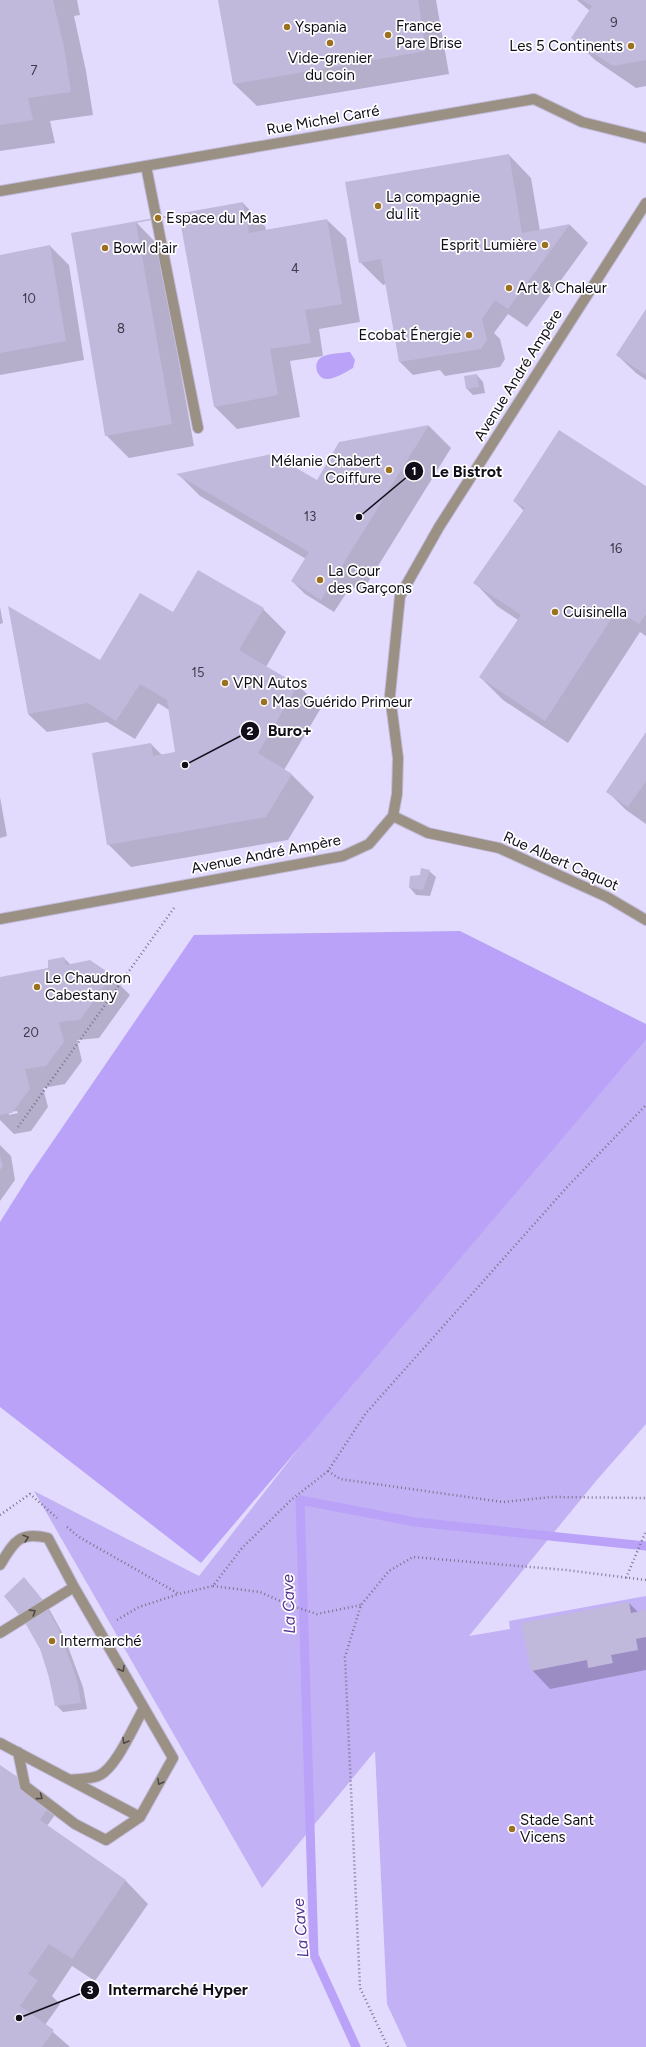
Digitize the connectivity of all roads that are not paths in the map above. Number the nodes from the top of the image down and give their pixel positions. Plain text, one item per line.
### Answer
1 (646, 138) edge
2 (146, 166) junction
3 (0, 191) edge
4 (646, 203) edge
5 (198, 428) dead end
6 (393, 816) junction
7 (0, 919) edge
8 (646, 920) edge
9 (0, 1565) edge
10 (74, 1586) junction
11 (0, 1633) edge
12 (144, 1708) junction
13 (0, 1742) edge
14 (18, 1752) junction
15 (70, 1780) junction
16 (140, 1817) junction

1 - 2 street, Rue Michel Carré
2 - 3 street, Rue Michel Carré
2 - 5 street
4 - 6 street, Avenue André Ampère
6 - 7 street, Avenue André Ampère
6 - 8 street, Rue Albert Caquot
9 -> 10 street
11 -> 10 street
10 -> 12 street
12 -> 15 street
12 -> 16 street
13 - 14 street
14 - 15 street
14 -> 16 street
15 - 16 street

